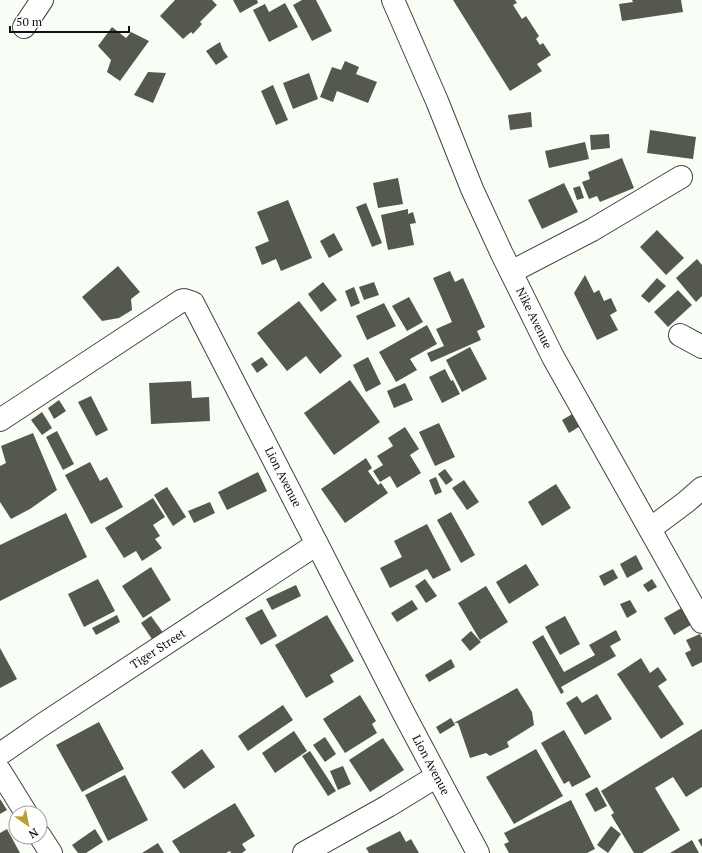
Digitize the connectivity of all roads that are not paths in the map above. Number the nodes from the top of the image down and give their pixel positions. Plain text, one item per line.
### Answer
1 (42, 0) edge
2 (393, 0) edge
3 (24, 27) dead end
4 (681, 177) dead end
5 (511, 272) junction
6 (680, 335) dead end
7 (702, 347) edge
8 (0, 420) edge
9 (702, 488) edge
10 (650, 529) junction
11 (317, 544) junction
12 (702, 622) edge
13 (0, 754) edge
14 (0, 771) edge
15 (437, 776) junction
16 (21, 805) edge
17 (304, 853) edge
18 (478, 853) edge

1 - 3 street
2 - 5 street, Nike Avenue
4 - 5 street
5 - 10 street, Nike Avenue
6 - 7 street
8 - 11 street, Lion Avenue
9 - 10 street
10 - 12 street, Nike Avenue
11 - 13 street, Tiger Street
11 - 15 street, Lion Avenue
14 - 16 street
15 - 17 street
15 - 18 street, Lion Avenue

